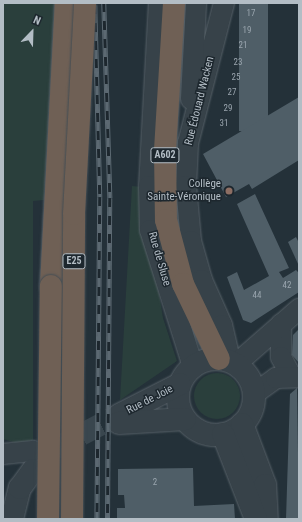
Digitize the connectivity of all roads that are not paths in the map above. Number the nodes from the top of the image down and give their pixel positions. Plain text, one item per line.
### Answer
1 (66, 3) edge
2 (85, 3) edge
3 (159, 3) edge
4 (174, 3) edge
5 (196, 3) edge
6 (224, 3) edge
7 (188, 143) junction
8 (299, 309) edge
9 (281, 324) junction
10 (222, 325) junction
11 (263, 340) junction
12 (228, 361) junction
13 (193, 366) junction
14 (295, 376) edge
15 (180, 384) junction
16 (254, 394) junction
17 (185, 419) junction
18 (233, 429) junction
19 (3, 454) edge
20 (30, 467) joint
21 (12, 519) edge
22 (48, 519) edge
23 (72, 519) edge
24 (256, 519) edge
25 (267, 519) edge

1 - 22 highway, E25, bridge
2 - 23 highway, E25, bridge
3 - 13 street, Rue de Sluse
4 - 12 highway, A602
5 - 7 street
6 - 7 street, Rue Édouard Wacken
7 - 10 street, Rue Édouard Wacken
8 - 9 street
9 - 11 street
9 - 14 street
10 - 11 street
10 - 12 street, Rue Édouard Wacken
11 - 12 street
12 - 13 street
12 - 16 street
13 - 15 street
14 - 16 street
15 - 17 street
15 - 17 street, Rue de Joie
16 - 18 street
17 - 18 street
18 - 24 street
18 - 25 street
19 - 20 street
20 - 21 street

